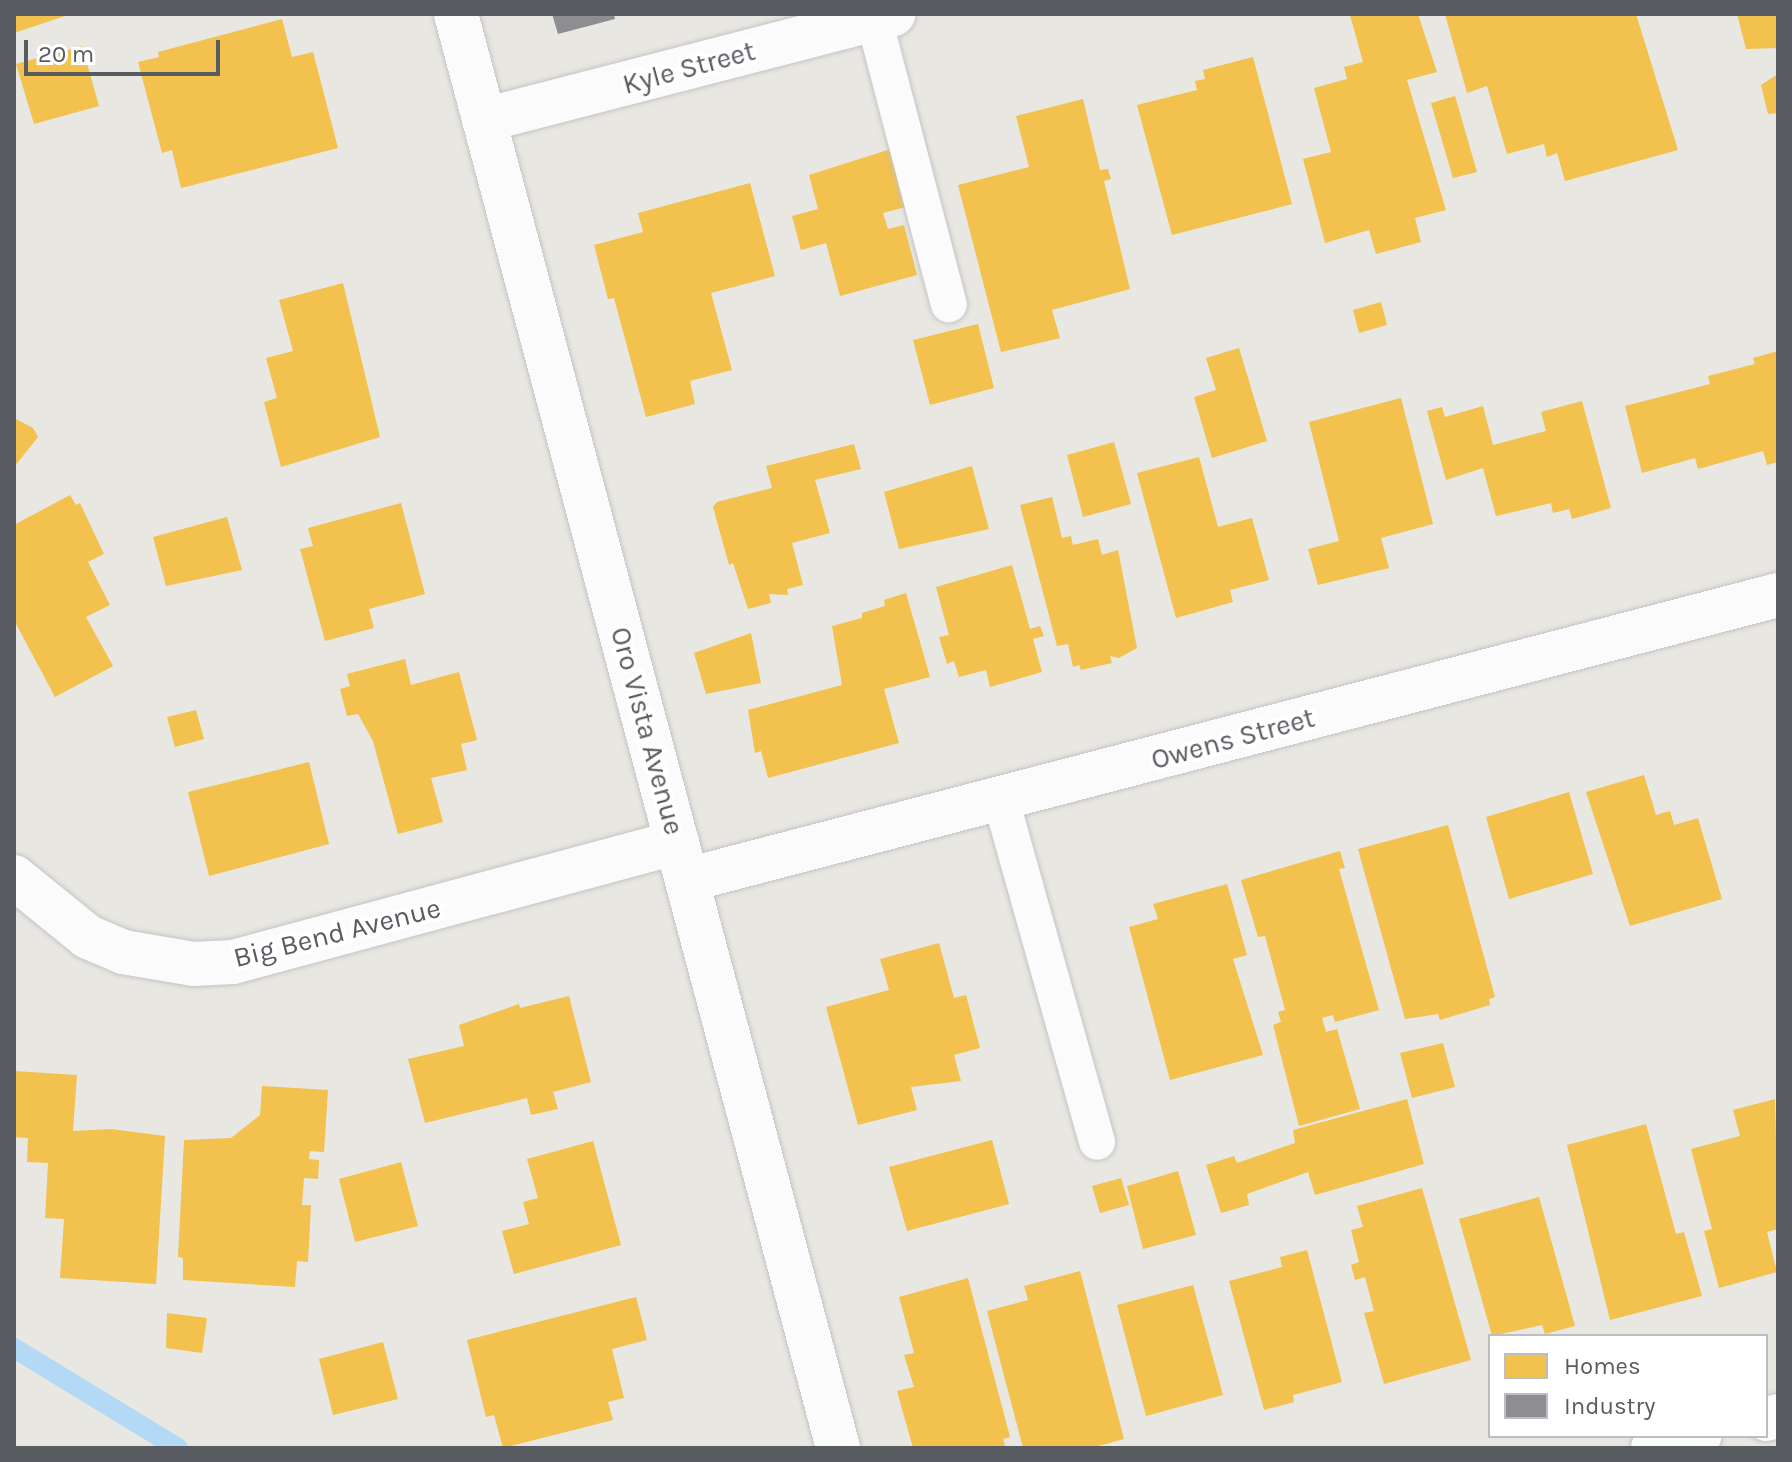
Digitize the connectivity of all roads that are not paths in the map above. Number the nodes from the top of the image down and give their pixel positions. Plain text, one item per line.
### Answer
1 (456, 14) edge
2 (884, 17) edge
3 (484, 120) junction
4 (949, 304) dead end
5 (1778, 595) edge
6 (1001, 800) junction
7 (682, 861) junction
8 (14, 877) edge
9 (1097, 1142) dead end
10 (1691, 1438) edge
11 (838, 1448) edge
12 (1653, 1448) edge

1 - 3 street, Oro Vista Avenue
2 - 3 street, Kyle Street
2 - 4 lane
3 - 7 street, Oro Vista Avenue
5 - 6 street, Owens Street
6 - 7 street, Owens Street
6 - 9 lane
7 - 8 street, Big Bend Avenue
7 - 11 street, Oro Vista Avenue
10 - 12 street

